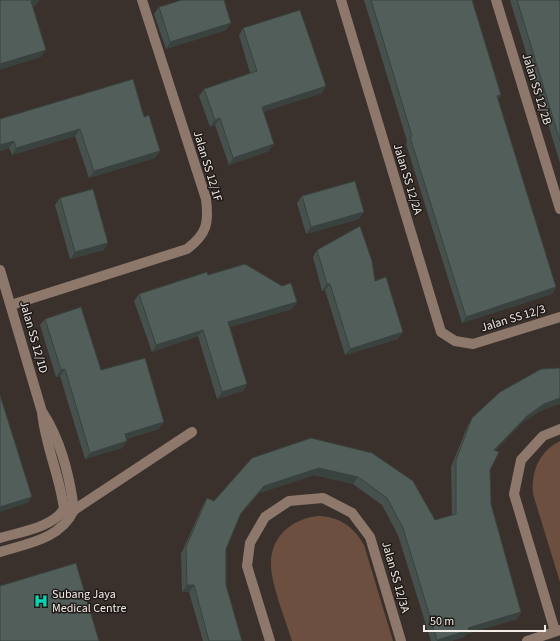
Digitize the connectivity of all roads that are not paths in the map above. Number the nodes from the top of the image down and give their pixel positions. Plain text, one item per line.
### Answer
1 (142, 0) edge
2 (341, 0) edge
3 (496, 0) edge
4 (560, 209) edge
5 (0, 270) edge
6 (11, 305) junction
7 (560, 317) edge
8 (473, 344) joint
9 (560, 429) edge
10 (192, 432) dead end
11 (69, 510) junction
12 (0, 538) edge
13 (0, 552) edge
14 (558, 631) edge
15 (270, 641) edge
16 (400, 641) edge
17 (527, 641) edge

1 - 6 street, Jalan SS 12/1F
2 - 8 street, Jalan SS 12/2A
3 - 4 street, Jalan SS 12/2B
5 - 6 street, Jalan SS 12/1D
6 - 11 street, Jalan SS 12/1D
7 - 8 street, Jalan SS 12/3
9 - 14 street
10 - 11 street
11 - 12 street
11 - 13 street
14 - 17 street
15 - 16 street, Jalan SS 12/3A

